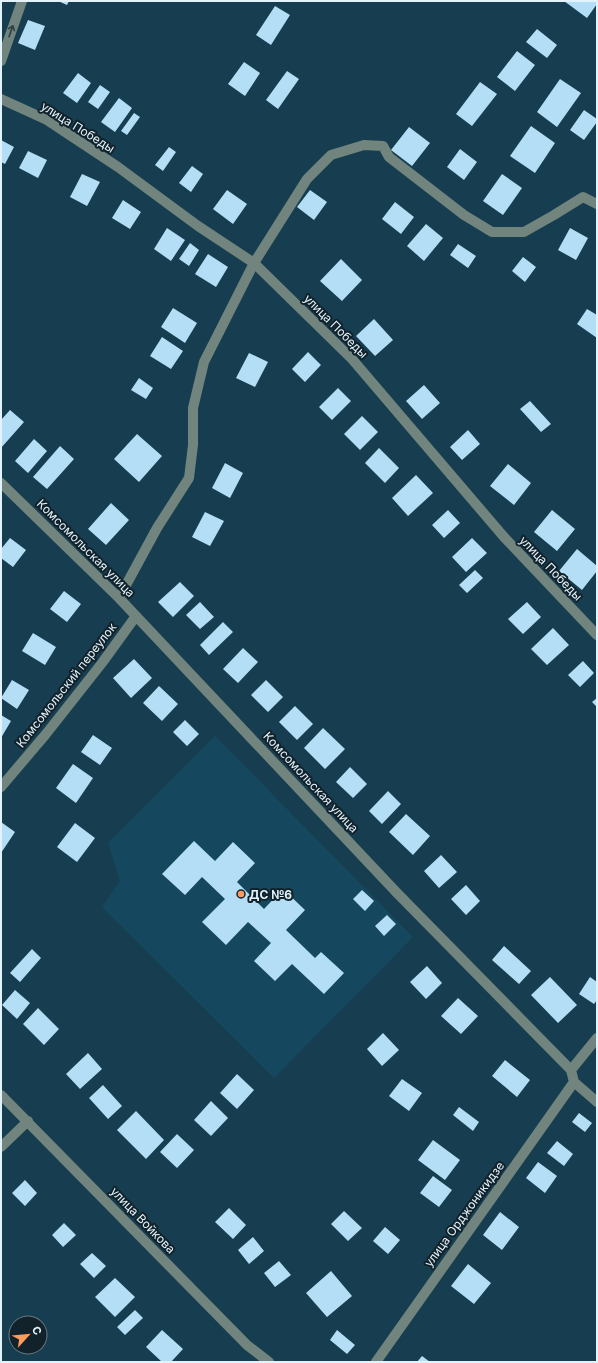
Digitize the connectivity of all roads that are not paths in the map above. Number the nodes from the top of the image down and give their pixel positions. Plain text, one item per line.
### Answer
1 (22, 1) edge
2 (1, 61) edge
3 (1, 99) edge
4 (597, 204) edge
5 (254, 263) junction
6 (1, 483) edge
7 (119, 598) junction
8 (136, 616) junction
9 (597, 635) edge
10 (1, 787) edge
11 (597, 1038) edge
12 (571, 1070) junction
13 (574, 1082) junction
14 (1, 1095) edge
15 (597, 1102) edge
16 (28, 1121) junction
17 (1, 1147) edge
18 (269, 1362) edge
19 (376, 1362) edge

2 -> 1 street
3 - 5 street, улица Победы
4 - 5 street
5 - 7 street
5 - 9 street, улица Победы
6 - 7 street, Комсомольская улица
7 - 8 street, Комсомольская улица
8 - 10 street, Комсомольский переулок
8 - 12 street, Комсомольская улица
11 - 12 street
12 - 13 street
13 - 15 street
13 - 19 street, улица Орджоникидзе
14 - 16 street, улица Войкова
16 - 17 street
16 - 18 street, улица Войкова

